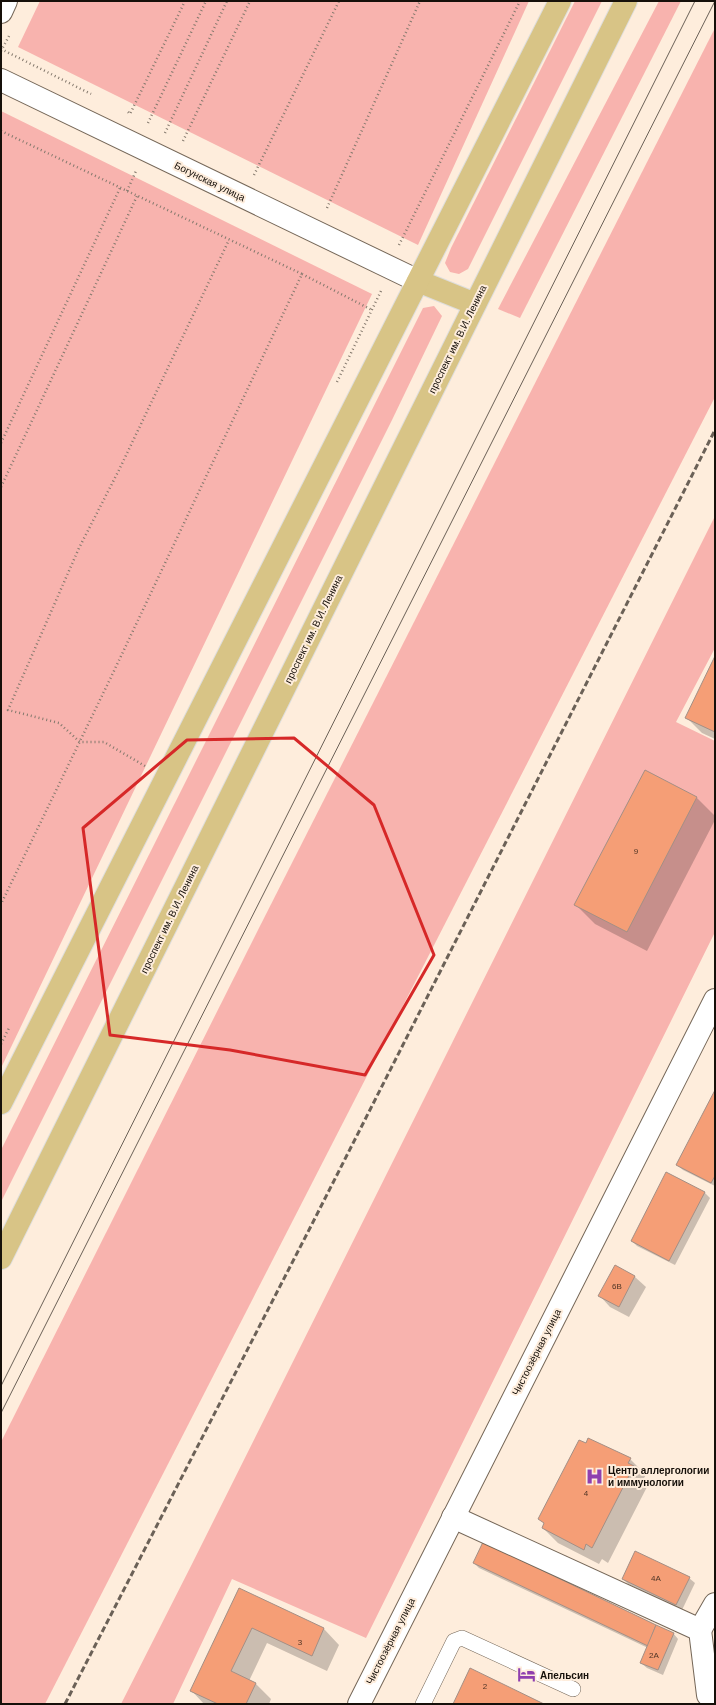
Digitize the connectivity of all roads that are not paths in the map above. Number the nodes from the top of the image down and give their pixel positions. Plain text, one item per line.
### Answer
1 (6, 1) edge
2 (560, 1) edge
3 (626, 1) edge
4 (1, 12) edge
5 (1, 80) edge
6 (418, 281) junction
7 (474, 304) junction
8 (715, 1000) edge
9 (1, 1103) edge
10 (1, 1258) edge
11 (453, 1517) junction
12 (715, 1604) edge
13 (700, 1630) junction
14 (573, 1689) dead end
15 (715, 1699) edge
16 (359, 1704) edge
17 (423, 1704) edge

1 - 4 street
2 - 6 main road
3 - 7 main road, проспект им. В.И. Ленина
5 - 6 street, Богунская улица
6 - 7 main road
6 - 9 main road
7 - 10 main road, проспект им. В.И. Ленина
8 - 11 street, Чистоозёрная улица
11 - 13 street
11 - 16 street, Чистоозёрная улица
12 - 13 street
13 - 15 street
14 - 17 lane

